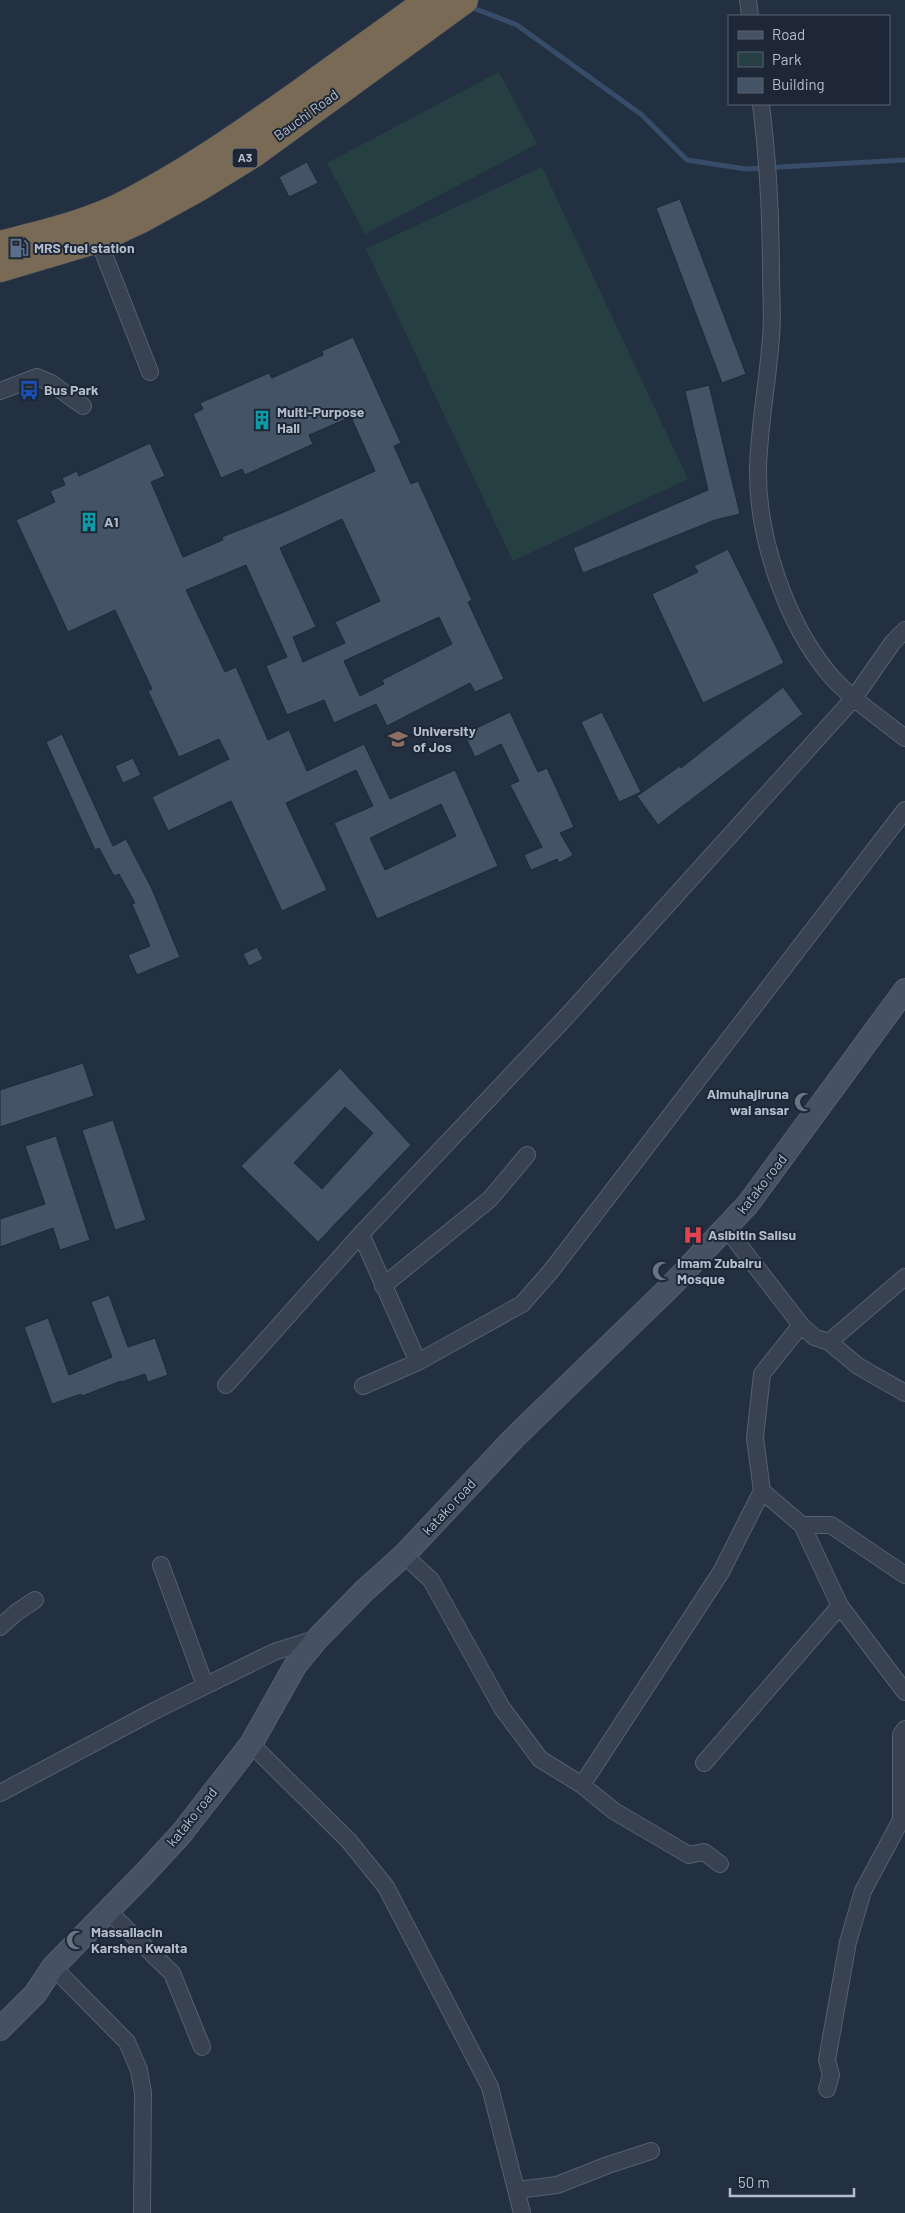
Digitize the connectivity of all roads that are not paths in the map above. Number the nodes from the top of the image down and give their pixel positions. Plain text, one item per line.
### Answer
1 (429, 0) edge
2 (464, 0) edge
3 (748, 0) edge
4 (750, 15) edge
5 (761, 105) edge
6 (98, 239) junction
7 (0, 245) edge
8 (0, 268) edge
9 (150, 372) dead end
10 (0, 391) edge
11 (83, 406) dead end
12 (905, 630) edge
13 (854, 698) junction
14 (905, 738) edge
15 (905, 810) edge
16 (905, 990) edge
17 (527, 1155) dead end
18 (726, 1228) junction
19 (361, 1234) junction
20 (905, 1277) edge
21 (383, 1286) junction
22 (801, 1325) junction
23 (829, 1342) junction
24 (418, 1362) junction
25 (226, 1385) dead end
26 (363, 1386) dead end
27 (905, 1393) edge
28 (762, 1491) junction
29 (802, 1525) junction
30 (404, 1555) junction
31 (161, 1565) dead end
32 (905, 1575) edge
33 (35, 1600) dead end
34 (840, 1606) junction
35 (0, 1627) edge
36 (318, 1638) junction
37 (206, 1686) junction
38 (905, 1692) edge
39 (905, 1729) edge
40 (251, 1744) junction
41 (704, 1763) dead end
42 (582, 1785) junction
43 (0, 1793) edge
44 (720, 1864) dead end
45 (108, 1911) junction
46 (53, 1967) junction
47 (0, 2029) edge
48 (202, 2047) dead end
49 (827, 2089) dead end
50 (651, 2151) dead end
51 (517, 2190) junction
52 (142, 2213) edge
53 (522, 2213) edge

1 - 7 highway, Bauchi Road / A3
2 - 6 highway, Bauchi Road / A3
3 - 4 street
5 - 13 street
6 - 8 highway, Bauchi Road / A3
6 - 9 street
10 - 11 street
12 - 13 street
13 - 14 street
13 - 19 street
15 - 24 street
16 - 18 street, katako road
17 - 21 street
18 - 22 street
18 - 30 street, katako road
19 - 21 street
19 - 25 street
20 - 23 street
21 - 24 street
22 - 23 street
22 - 28 street
23 - 27 street
24 - 26 street
28 - 29 street
28 - 42 street
29 - 32 street
29 - 34 street
30 - 36 street, katako road
30 - 42 street
31 - 37 street
33 - 35 street
34 - 38 street
34 - 41 street
36 - 37 street
36 - 40 street, katako road
37 - 43 street
39 - 49 street
40 - 45 street, katako road
40 - 51 street
42 - 44 street
45 - 46 street, katako road
45 - 48 street
46 - 47 street, katako road
46 - 52 street
50 - 51 street
51 - 53 street

